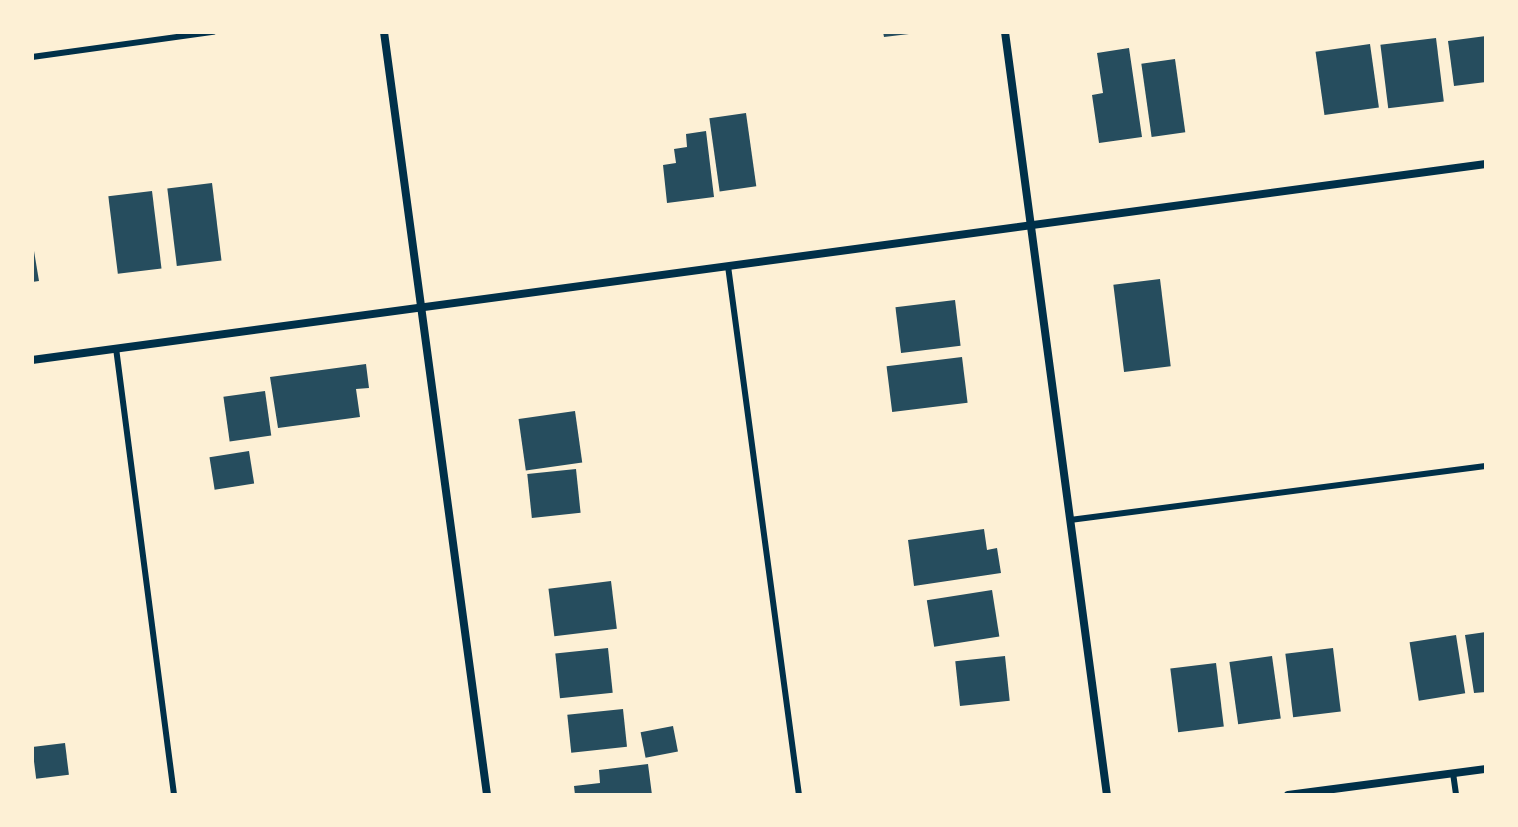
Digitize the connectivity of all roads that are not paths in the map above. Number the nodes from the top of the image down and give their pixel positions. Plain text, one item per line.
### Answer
1 (213, 32) edge
2 (384, 32) edge
3 (1005, 32) edge
4 (32, 57) edge
5 (1486, 164) edge
6 (1031, 224) junction
7 (728, 266) junction
8 (422, 307) junction
9 (116, 348) junction
10 (32, 360) edge
11 (1486, 466) edge
12 (1070, 520) junction
13 (1486, 769) edge
14 (1453, 773) junction
15 (174, 795) edge
16 (487, 795) edge
17 (799, 795) edge
18 (1107, 795) edge
19 (1288, 795) edge
20 (1456, 795) edge

1 - 4 lane
2 - 8 street
3 - 6 street
5 - 6 street
6 - 7 street
6 - 12 street
7 - 8 street
7 - 17 lane
8 - 9 street
8 - 16 street
9 - 10 street
9 - 15 lane
11 - 12 lane
12 - 18 street
13 - 14 street
14 - 19 street
14 - 20 lane

